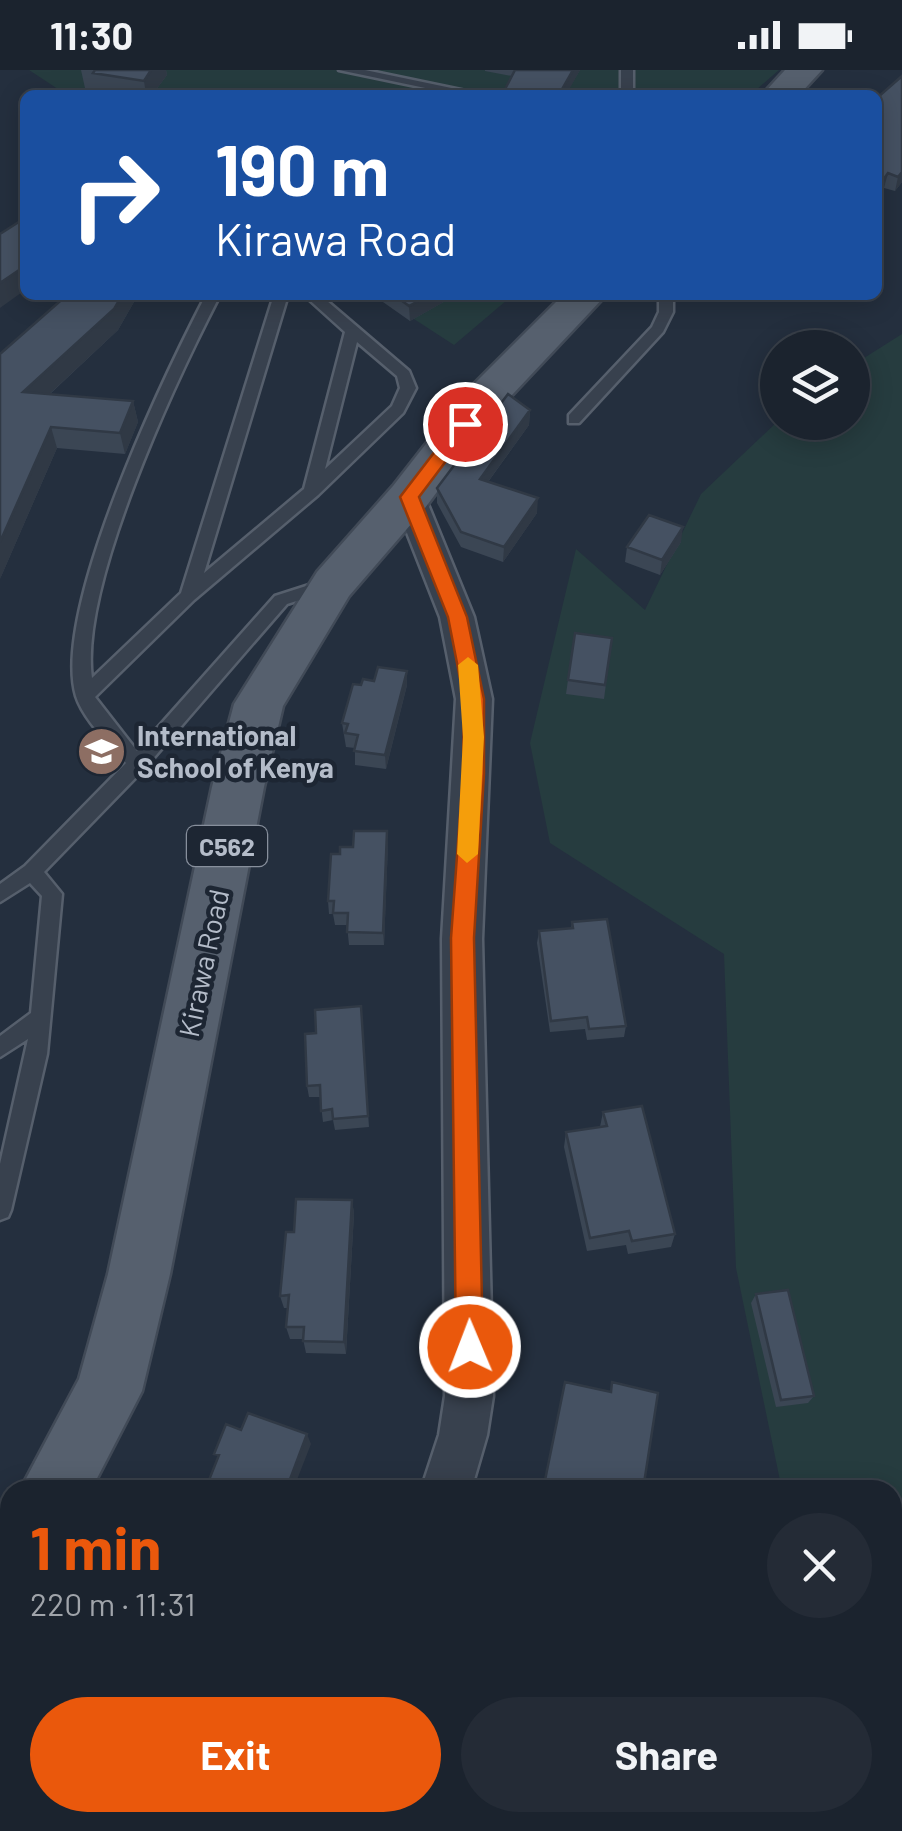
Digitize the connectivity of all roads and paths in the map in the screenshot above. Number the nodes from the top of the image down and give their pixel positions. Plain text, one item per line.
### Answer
1 (345, 70) edge
2 (805, 70) edge
3 (446, 90) edge
4 (784, 90) edge
5 (210, 300) edge
6 (279, 300) edge
7 (317, 300) edge
8 (581, 300) edge
9 (666, 300) edge
10 (353, 331) junction
11 (574, 419) dead end
12 (312, 491) junction
13 (410, 497) junction
14 (333, 584) junction
15 (188, 596) junction
16 (85, 696) junction
17 (137, 764) junction
18 (32, 872) junction
19 (0, 894) edge
20 (42, 1018) junction
21 (0, 1048) edge
22 (0, 1210) edge
23 (60, 1480) edge
24 (449, 1480) edge

1 - 3 lane
2 - 4 main road
5 - 16 lane
6 - 15 lane
7 - 10 lane
8 - 13 main road, Kirawa Road / C562
9 - 11 lane
10 - 12 lane
10 - 12 lane
12 - 15 lane
13 - 14 main road, Kirawa Road / C562
13 - 24 street
14 - 17 lane
14 - 23 main road, Kirawa Road / C562
15 - 16 lane
16 - 17 lane
17 - 18 lane
18 - 19 lane
18 - 20 lane
20 - 21 lane
20 - 22 lane

